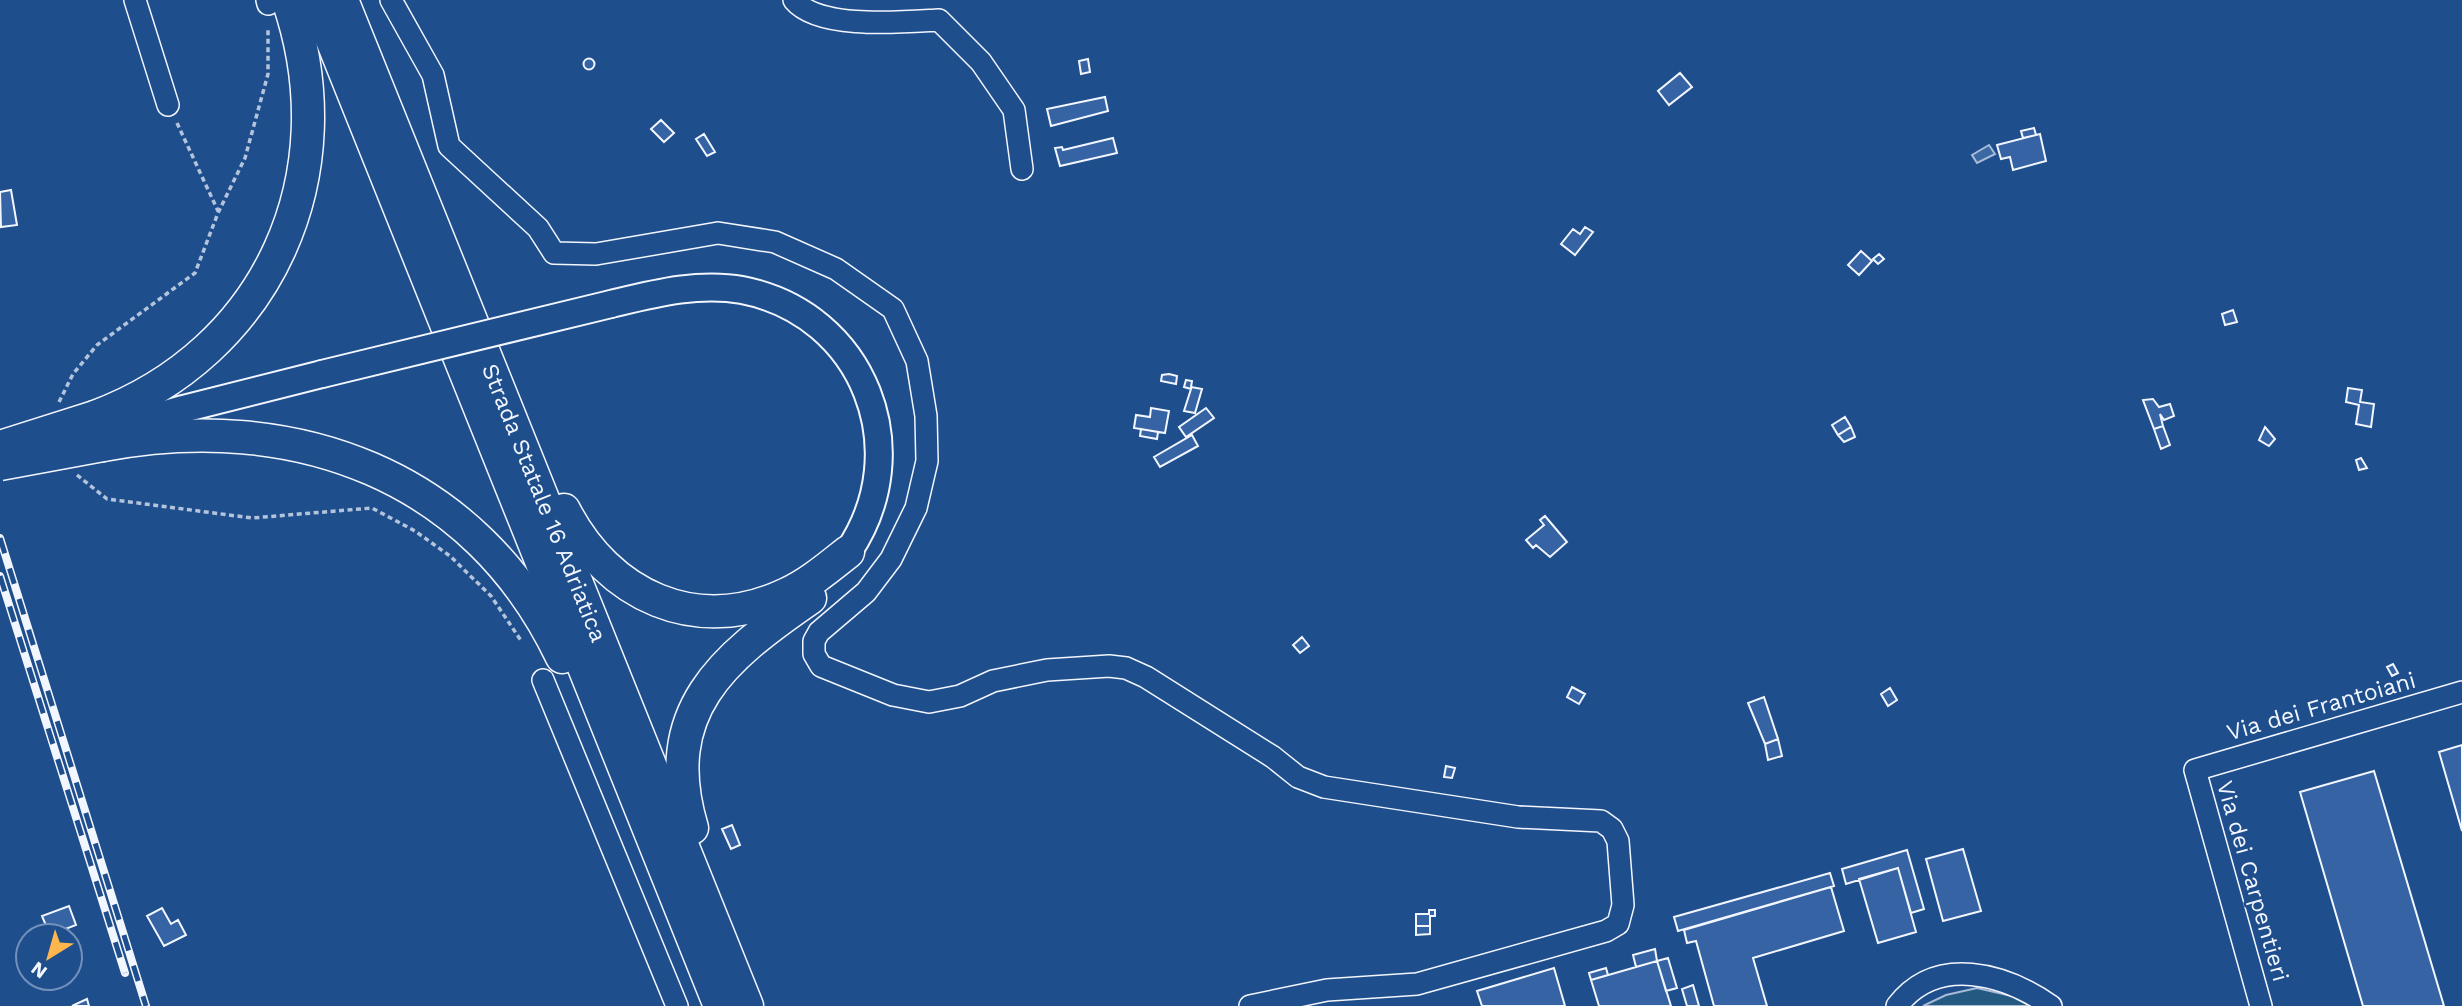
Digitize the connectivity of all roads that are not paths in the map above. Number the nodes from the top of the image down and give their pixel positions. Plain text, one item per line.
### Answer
1 (135, 0) edge
2 (316, 0) edge
3 (342, 0) edge
4 (391, 0) edge
5 (794, 0) edge
6 (274, 1) edge
7 (168, 105) road end
8 (1022, 169) dead end
9 (484, 353) junction
10 (100, 431) junction
11 (0, 447) edge
12 (0, 457) edge
13 (0, 464) edge
14 (848, 552) junction
15 (543, 680) dead end
16 (2462, 692) edge
17 (2195, 771) joint
18 (689, 926) junction
19 (736, 1002) edge
20 (677, 1006) edge
21 (1250, 1006) edge
22 (1897, 1006) edge
23 (2051, 1006) edge
24 (2261, 1006) edge

1 - 7 street
2 - 18 highway, Strada Statale 16 Adriatica
3 - 9 highway, Strada Statale 16 Adriatica
4 - 21 street
5 - 8 street
6 - 10 highway
9 - 14 highway
9 - 19 highway, Strada Statale 16 Adriatica
10 - 11 highway, bridge
10 - 12 main road
10 - 13 highway, bridge
10 - 14 main road, bridge
10 - 18 highway
14 - 19 highway
15 - 20 street
16 - 17 street, Via dei Frantoiani
17 - 24 street, Via dei Carpentieri
18 - 19 highway, Strada Statale 16 Adriatica
22 - 23 street

